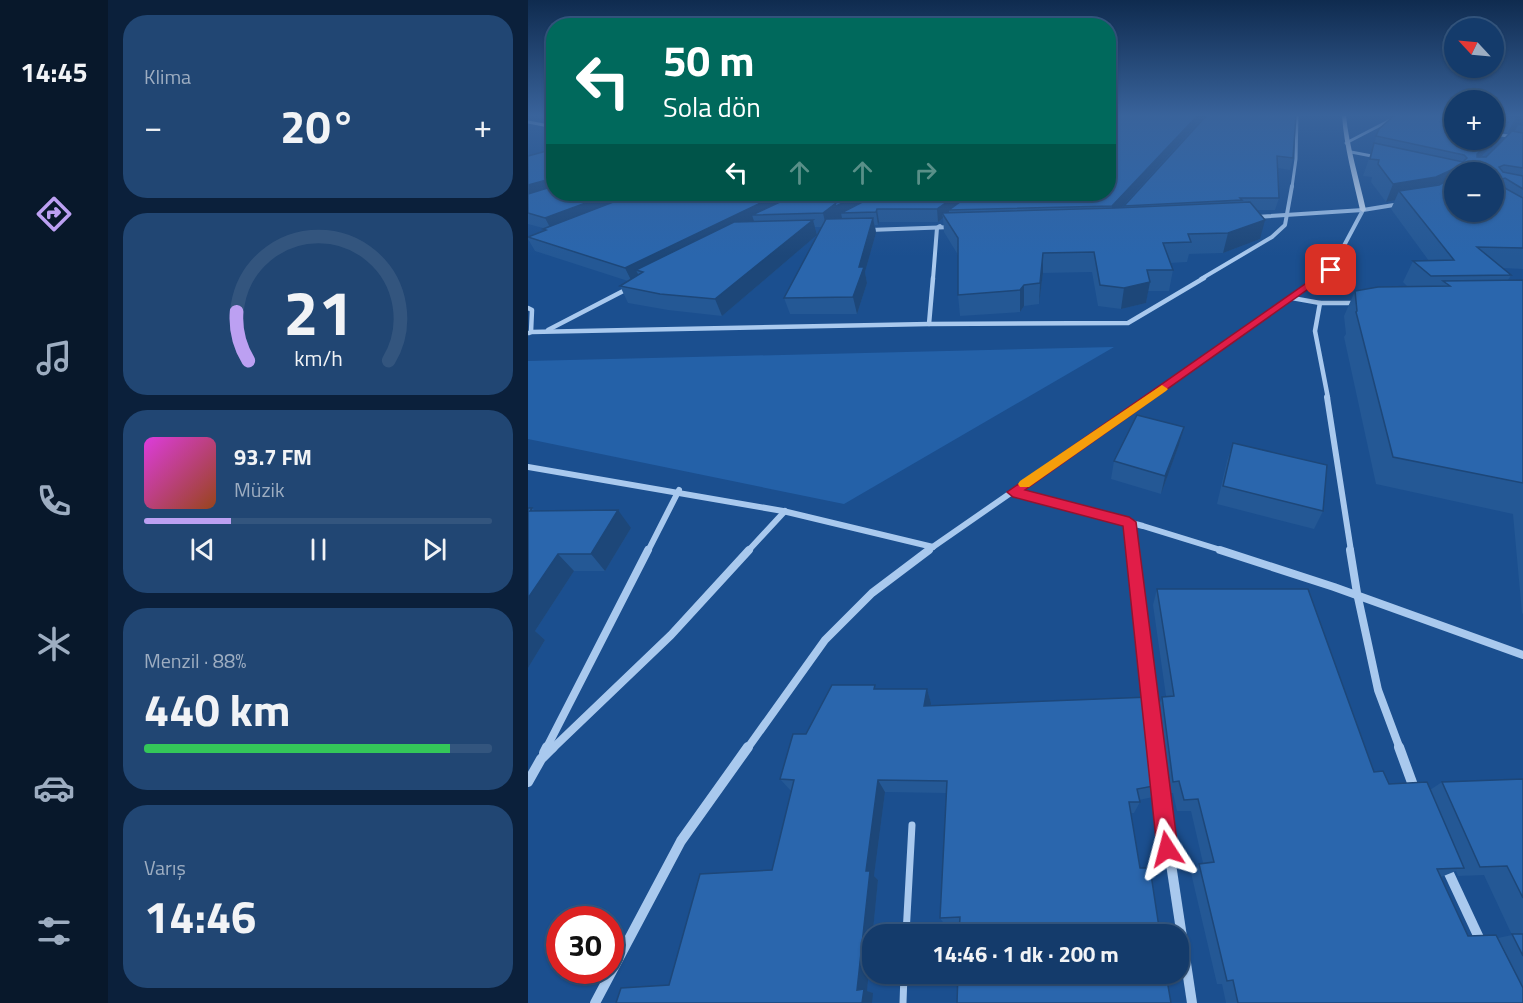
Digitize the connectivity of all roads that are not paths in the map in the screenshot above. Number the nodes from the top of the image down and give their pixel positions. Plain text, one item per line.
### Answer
1 (1296, 162) edge
2 (1353, 162) edge
3 (1407, 203) edge
4 (1363, 210) junction
5 (1288, 215) junction
6 (1253, 217) edge
7 (946, 221) edge
8 (961, 227) edge
9 (937, 228) junction
10 (860, 230) edge
11 (630, 287) edge
12 (1292, 298) junction
13 (1320, 303) junction
14 (1368, 303) edge
15 (528, 308) edge
16 (929, 324) junction
17 (546, 331) junction
18 (530, 333) edge
19 (528, 467) edge
20 (679, 490) junction
21 (1013, 492) junction
22 (785, 511) junction
23 (1129, 522) junction
24 (933, 547) junction
25 (1357, 593) junction
26 (1523, 655) edge
27 (1150, 711) edge
28 (541, 759) junction
29 (1157, 770) edge
30 (528, 782) edge
31 (1417, 797) edge
32 (912, 825) dead end
33 (1444, 862) edge
34 (907, 924) edge
35 (1484, 949) edge
36 (904, 984) edge
37 (595, 1003) edge
38 (903, 1003) edge
39 (1192, 1003) edge

1 - 5 street
2 - 4 street
3 - 4 street
4 - 5 street
4 - 12 street
5 - 6 street
5 - 16 street
7 - 9 street
8 - 9 street
9 - 10 street
9 - 16 street
11 - 17 street
12 - 13 street
12 - 21 street
13 - 14 street
13 - 25 street
15 - 18 street
16 - 17 street
17 - 18 street
19 - 20 street
20 - 22 street
20 - 28 street
21 - 23 street
21 - 24 street
22 - 24 street
22 - 28 street
23 - 25 street
23 - 27 street
24 - 37 street
25 - 26 street
25 - 31 street
28 - 30 street
29 - 39 street
32 - 34 lane
33 - 35 street
36 - 38 lane

